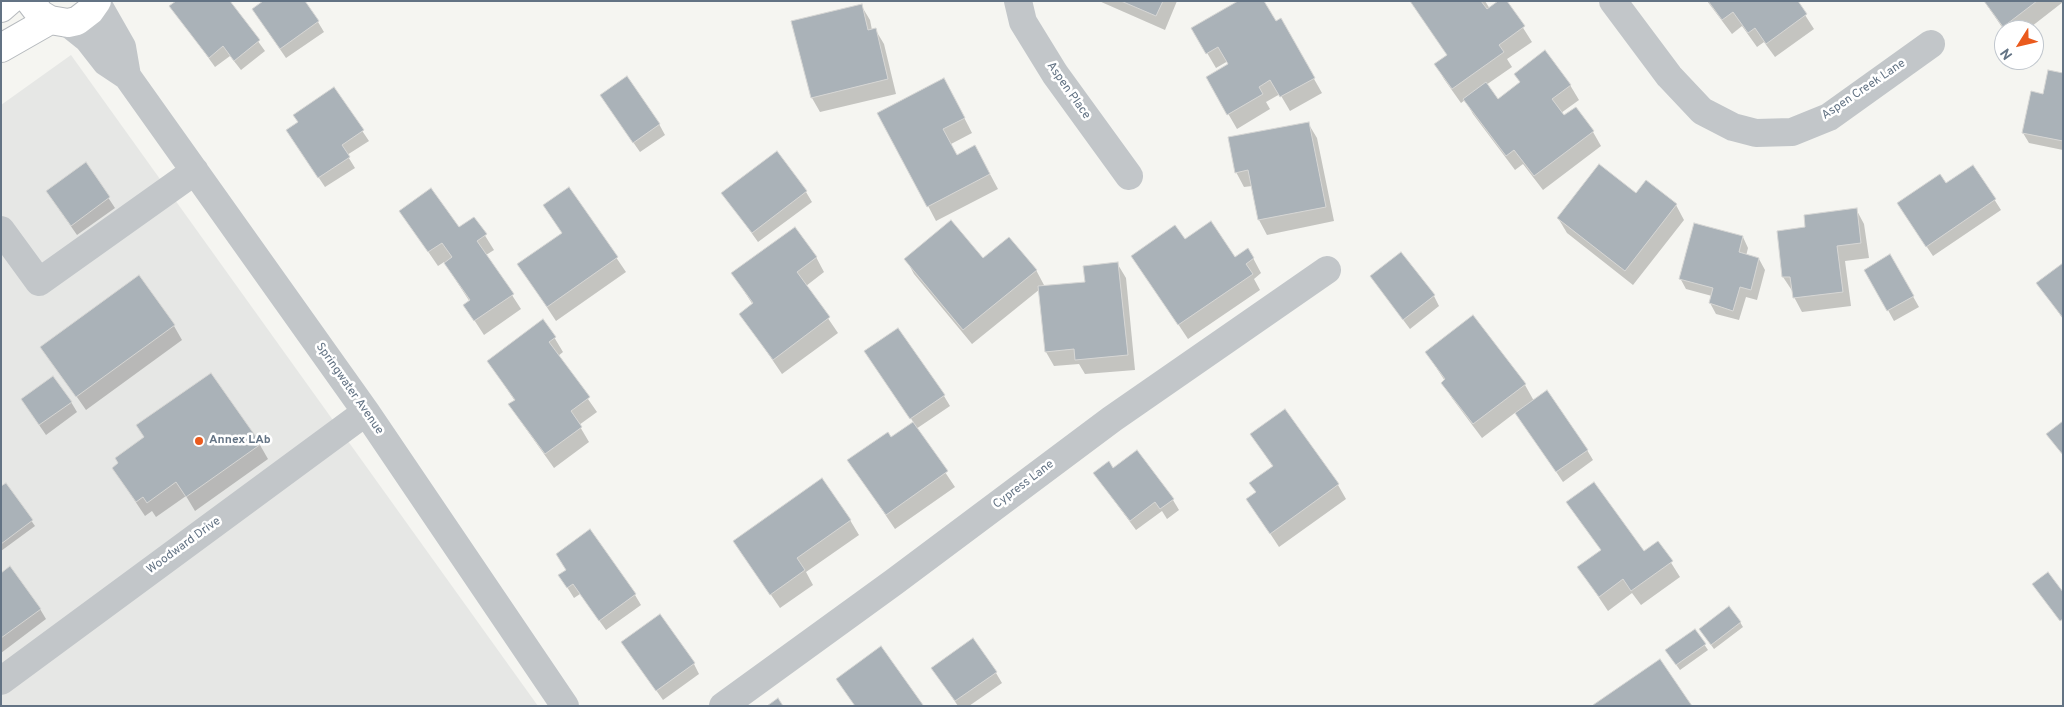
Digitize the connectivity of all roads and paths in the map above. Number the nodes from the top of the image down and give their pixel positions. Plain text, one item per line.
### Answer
1 (9, 1) edge
2 (30, 1) edge
3 (1018, 1) edge
4 (1613, 1) edge
5 (97, 2) edge
6 (1, 8) edge
7 (59, 22) junction
8 (1931, 44) dead end
9 (1, 48) edge
10 (127, 76) junction
11 (195, 170) junction
12 (1129, 176) dead end
13 (1, 230) edge
14 (1327, 270) dead end
15 (366, 412) junction
16 (1, 681) edge
17 (565, 706) edge
18 (724, 706) edge

1 - 6 main road
2 - 7 main road
3 - 12 street, Aspen Place
4 - 8 street, Aspen Creek Lane
5 - 7 main road
5 - 10 street, Springwater Avenue
7 - 9 main road
7 - 10 street, Springwater Avenue
10 - 11 street, Springwater Avenue
11 - 13 street
11 - 15 street, Springwater Avenue
14 - 18 street, Cypress Lane
15 - 16 street, Woodward Drive
15 - 17 street, Springwater Avenue

